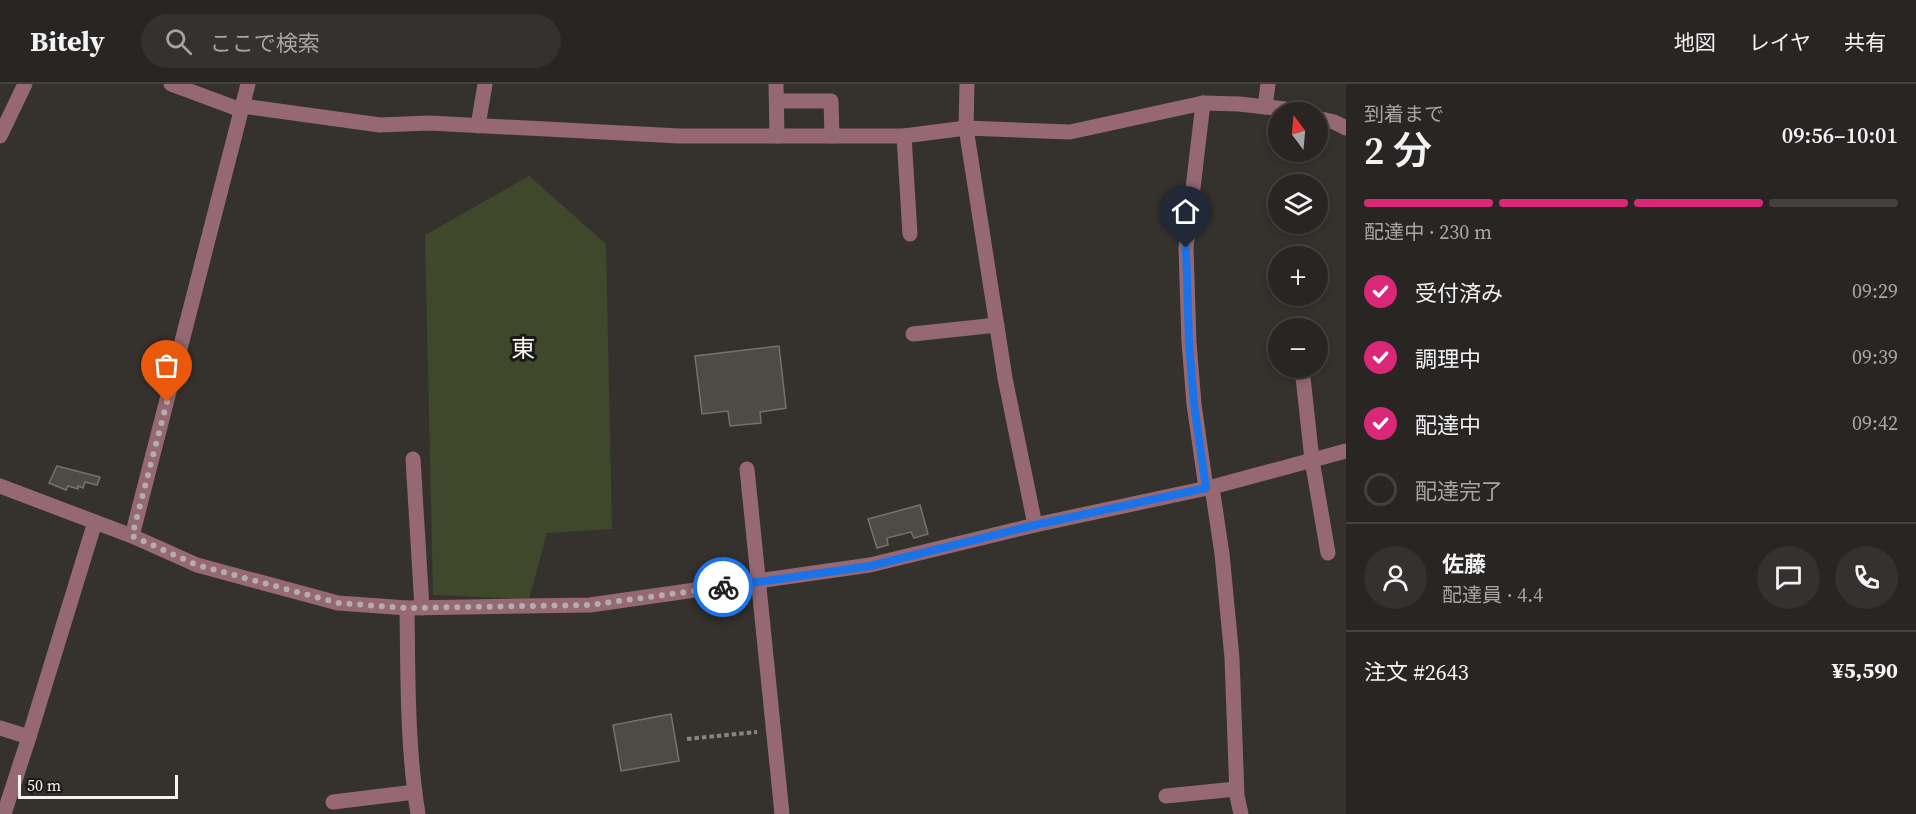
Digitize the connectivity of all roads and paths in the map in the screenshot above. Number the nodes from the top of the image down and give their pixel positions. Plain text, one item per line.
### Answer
1 (25, 84) edge
2 (171, 84) edge
3 (248, 84) edge
4 (485, 84) edge
5 (776, 84) edge
6 (967, 84) edge
7 (1268, 84) edge
8 (777, 101) junction
9 (1203, 103) junction
10 (1265, 106) junction
11 (1268, 107) edge
12 (242, 108) junction
13 (1328, 121) edge
14 (478, 126) junction
15 (966, 128) junction
16 (1346, 128) edge
17 (0, 136) edge
18 (777, 136) junction
19 (832, 136) junction
20 (904, 136) junction
21 (910, 234) dead end
22 (997, 325) junction
23 (913, 334) dead end
24 (1303, 378) edge
25 (1346, 451) edge
26 (413, 459) dead end
27 (1312, 460) junction
28 (747, 469) dead end
29 (0, 486) edge
30 (1209, 488) junction
31 (94, 522) junction
32 (1035, 525) junction
33 (132, 536) junction
34 (1328, 553) dead end
35 (759, 582) junction
36 (414, 608) junction
37 (0, 728) edge
38 (774, 730) junction
39 (29, 736) junction
40 (687, 739) dead end
41 (1236, 789) junction
42 (415, 792) junction
43 (1166, 796) dead end
44 (333, 802) dead end
45 (4, 814) edge
46 (418, 814) edge
47 (782, 814) edge
48 (1241, 814) edge

1 - 17 street
2 - 12 street
3 - 12 street
4 - 14 street
5 - 8 street
6 - 15 street
7 - 10 street
8 - 18 street
8 - 19 street
9 - 10 street
9 - 15 street
9 - 30 street
10 - 11 street
12 - 14 street
12 - 33 street
13 - 16 street
14 - 18 street
15 - 20 street
15 - 22 street
18 - 19 street
19 - 20 street
20 - 21 street
22 - 23 street
22 - 32 street
24 - 27 street
25 - 27 street
26 - 36 street
27 - 30 street
27 - 34 street
28 - 35 street
29 - 31 street
30 - 32 street
30 - 41 street
31 - 33 street
31 - 39 street
32 - 35 street
33 - 36 street
35 - 36 street
35 - 38 street
36 - 42 street
37 - 39 street
38 - 40 path
38 - 47 street
39 - 45 street
41 - 43 street
41 - 48 street
42 - 44 street
42 - 46 street

